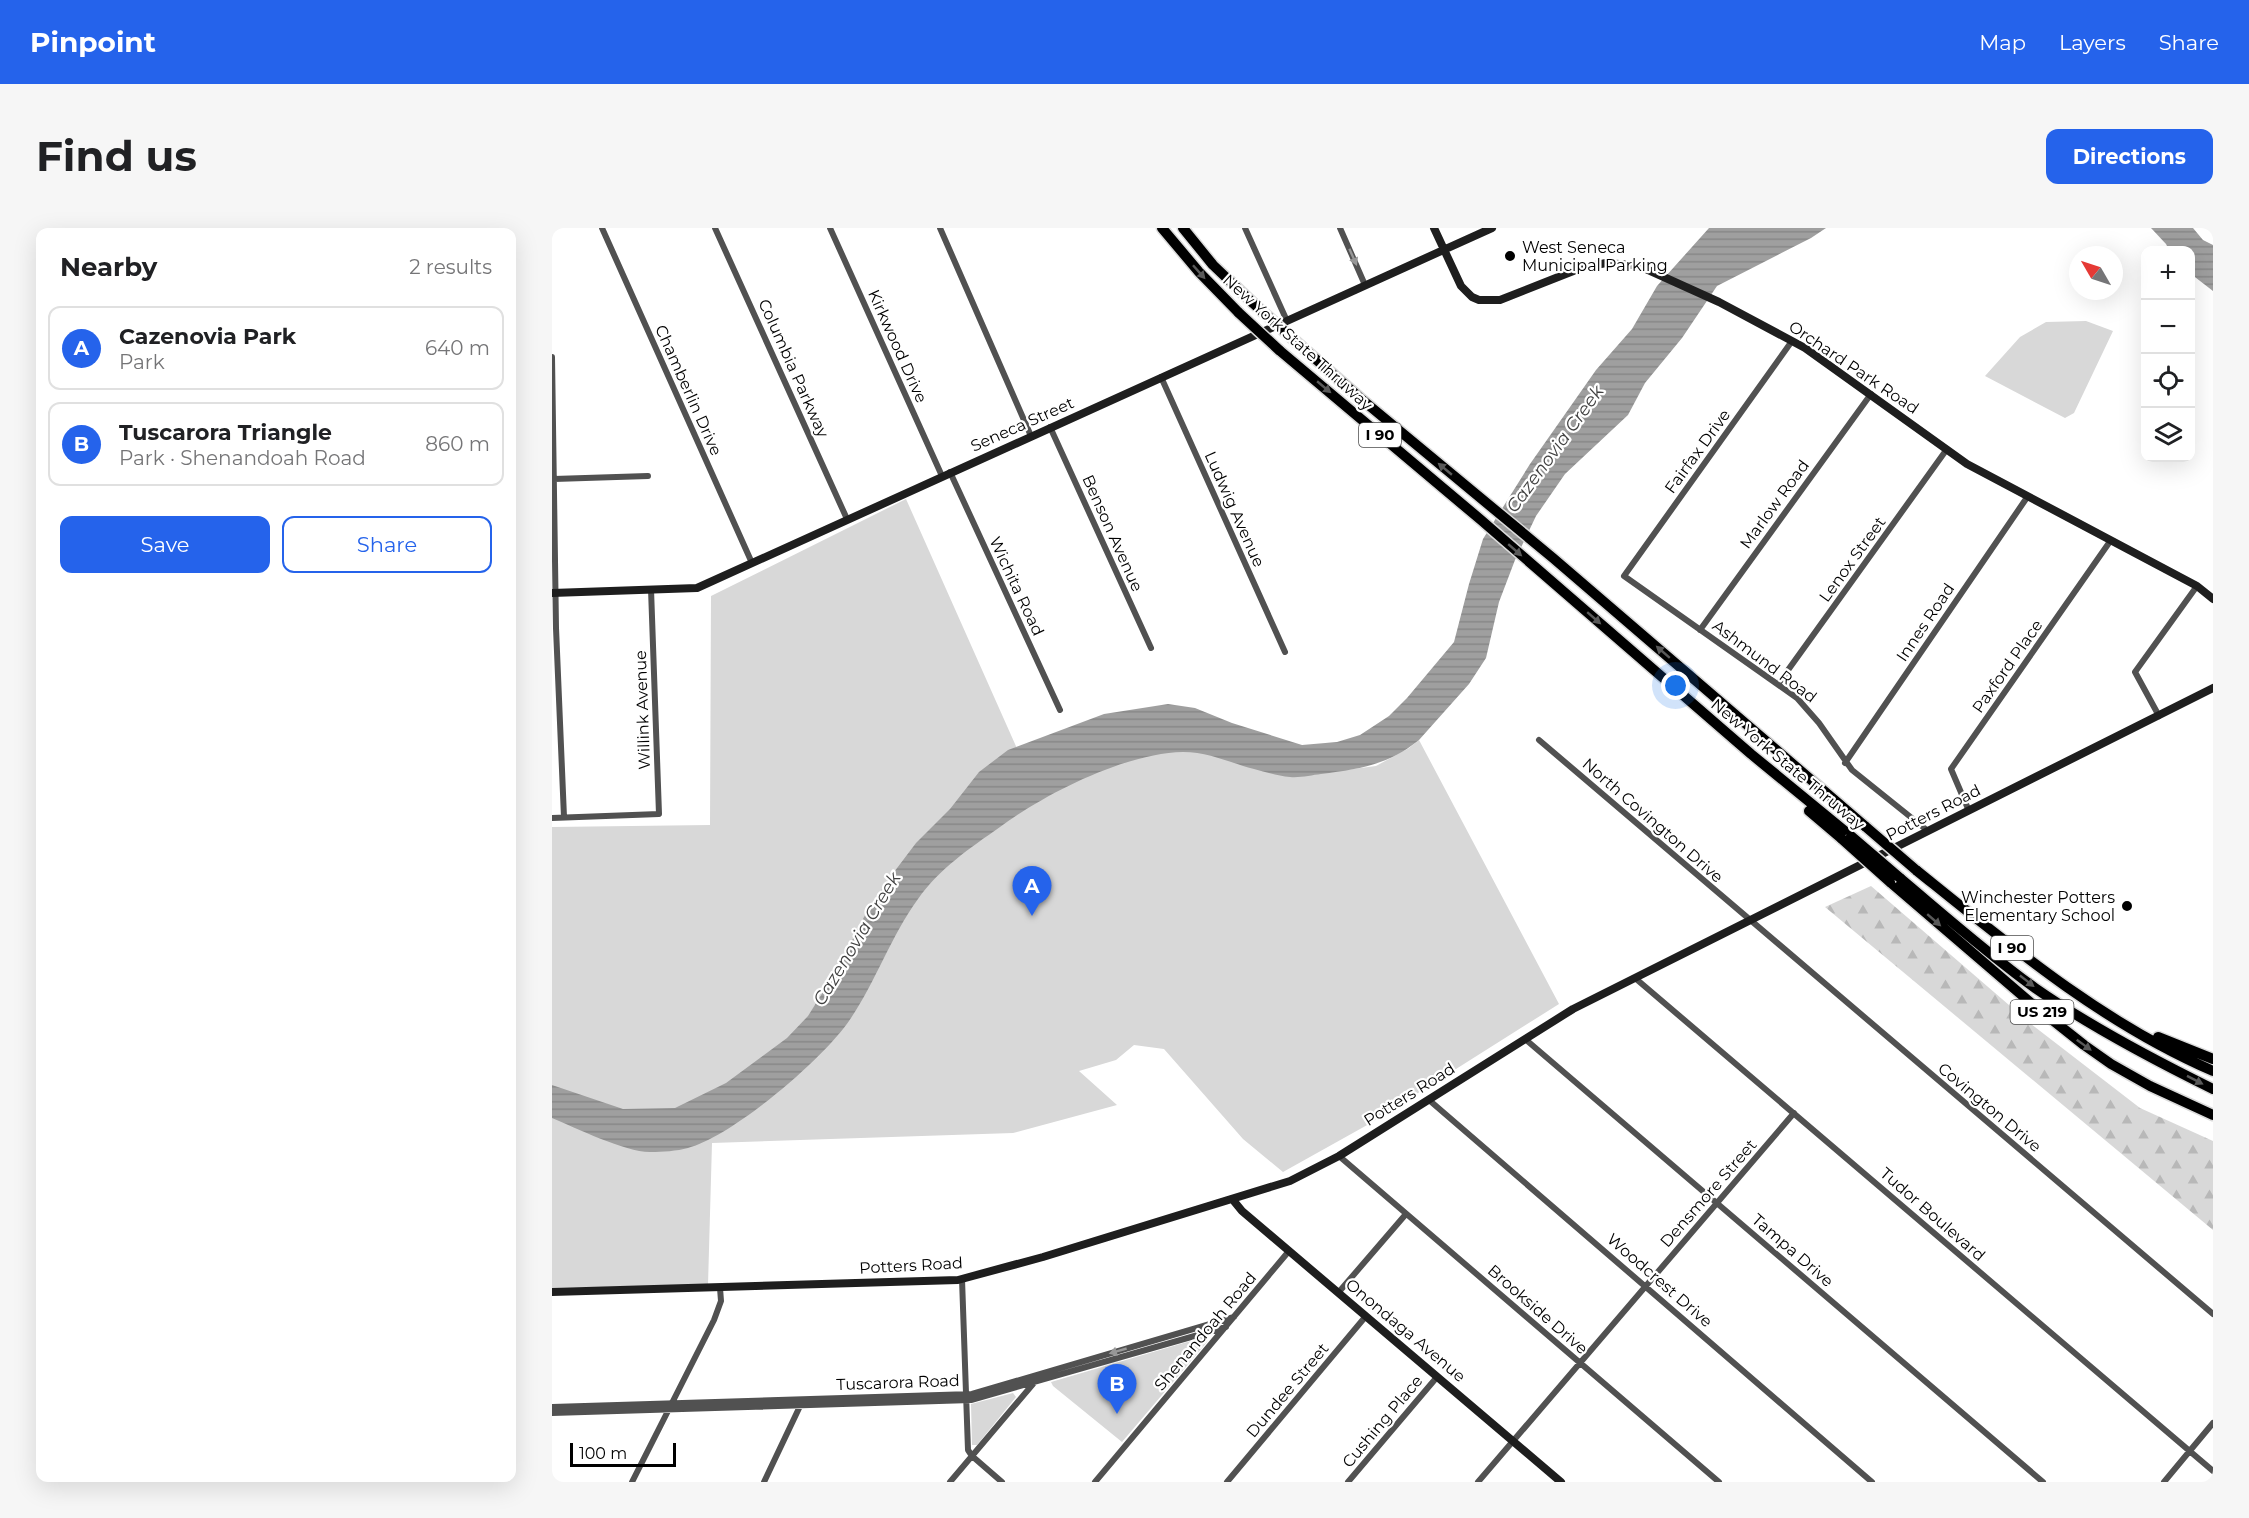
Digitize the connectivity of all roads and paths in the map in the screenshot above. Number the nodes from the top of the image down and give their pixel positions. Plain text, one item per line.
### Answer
1 (602, 228) edge
2 (716, 228) edge
3 (830, 228) edge
4 (940, 228) edge
5 (1162, 228) edge
6 (1183, 228) edge
7 (1245, 228) edge
8 (1340, 228) edge
9 (1434, 228) edge
10 (1492, 228) edge
11 (1444, 250) junction
12 (1365, 285) junction
13 (1287, 321) junction
14 (1792, 341) junction
15 (552, 357) edge
16 (1161, 377) junction
17 (1870, 394) junction
18 (1050, 427) junction
19 (1031, 436) junction
20 (1947, 449) junction
21 (946, 474) junction
22 (648, 477) dead end
23 (554, 479) junction
24 (2028, 496) junction
25 (847, 519) junction
26 (2111, 540) junction
27 (752, 562) junction
28 (1624, 576) joint
29 (2197, 586) junction
30 (651, 590) junction
31 (554, 593) edge
32 (2213, 599) edge
33 (1700, 630) junction
34 (1151, 648) dead end
35 (1285, 652) dead end
36 (1778, 684) junction
37 (2213, 688) edge
38 (1060, 710) dead end
39 (556, 712) edge
40 (2159, 716) junction
41 (1539, 740) dead end
42 (1751, 754) joint
43 (1845, 763) junction
44 (1969, 811) junction
45 (564, 817) junction
46 (552, 818) edge
47 (1928, 831) junction
48 (1895, 880) junction
49 (1750, 921) junction
50 (1635, 978) junction
51 (2113, 1018) junction
52 (1525, 1039) junction
53 (2213, 1059) edge
54 (2213, 1071) edge
55 (2213, 1089) edge
56 (1429, 1100) junction
57 (1794, 1113) junction
58 (2213, 1115) edge
59 (1339, 1156) junction
60 (1233, 1200) junction
61 (1717, 1204) junction
62 (1406, 1214) junction
63 (1289, 1251) junction
64 (962, 1279) junction
65 (1646, 1286) junction
66 (720, 1288) junction
67 (552, 1292) edge
68 (1338, 1293) junction
69 (2213, 1314) edge
70 (1366, 1316) junction
71 (1234, 1317) junction
72 (1226, 1327) junction
73 (1580, 1362) junction
74 (1041, 1374) junction
75 (1437, 1377) junction
76 (1033, 1383) junction
77 (967, 1397) junction
78 (802, 1402) junction
79 (670, 1406) junction
80 (552, 1407) edge
81 (552, 1413) edge
82 (2213, 1423) edge
83 (1512, 1441) junction
84 (2190, 1451) junction
85 (972, 1456) junction
86 (2213, 1470) edge
87 (632, 1482) edge
88 (764, 1482) edge
89 (950, 1482) edge
90 (1002, 1482) edge
91 (1095, 1482) edge
92 (1227, 1482) edge
93 (1348, 1482) edge
94 (1478, 1482) edge
95 (1561, 1482) edge
96 (1719, 1482) edge
97 (1872, 1482) edge
98 (2043, 1482) edge
99 (2164, 1482) edge

1 - 27 street, Chamberlin Drive
2 - 25 street, Columbia Parkway
3 - 21 street, Kirkwood Drive
4 - 19 street
5 -> 42 highway, New York State Thruway / I 90, bridge
51 -> 6 highway, New York State Thruway / I 90, bridge
7 - 13 street
8 -> 12 street
9 - 11 street
10 - 11 street, Seneca Street
11 - 12 street, Seneca Street
11 - 14 street, Orchard Park Road
12 - 13 street, Seneca Street
13 - 16 street, Seneca Street
14 - 17 street, Orchard Park Road
14 - 28 street, Fairfax Drive
15 - 23 street
16 - 18 street, Seneca Street
16 - 35 street, Ludwig Avenue
17 - 20 street, Orchard Park Road
17 - 33 street, Marlow Road
18 - 19 street, Seneca Street
18 - 34 street, Benson Avenue
19 - 21 street, Seneca Street
20 - 24 street, Orchard Park Road
20 - 36 street, Lenox Street
21 - 25 street, Seneca Street
21 - 38 street, Wichita Road
22 - 23 street
23 - 31 street
24 - 26 street, Orchard Park Road
24 - 43 street, Innes Road
25 - 27 street, Seneca Street
26 - 29 street, Orchard Park Road
26 - 44 street, Paxford Place
27 - 30 street, Seneca Street
28 - 33 street, Ashmund Road
29 - 32 street, Orchard Park Road
29 - 40 street
30 - 31 street, Seneca Street
30 - 45 street, Willink Avenue
31 - 39 street
33 - 36 street, Ashmund Road
36 - 43 street, Ashmund Road
37 - 40 street, Potters Road
39 - 45 street
40 - 44 street, Potters Road
41 - 49 street, North Covington Drive
42 - 48 highway, US 219, bridge
43 - 47 street, Ashmund Road
44 - 47 street, Potters Road
45 - 46 street
47 - 49 street, Potters Road
48 -> 55 highway, I 90
48 -> 58 highway, US 219
49 - 50 street, Potters Road
49 - 69 street, Covington Drive
50 - 52 street, Potters Road
50 - 57 street, Tudor Boulevard
51 - 53 highway
51 - 54 highway, New York State Thruway / I 90
52 - 56 street, Potters Road
52 - 61 street, Tampa Drive
56 - 59 street, Potters Road
56 - 65 street, Woodcrest Drive
57 - 61 street, Densmore Street
57 - 84 street, Tudor Boulevard
59 - 60 street, Potters Road
59 - 62 street, Brookside Drive
60 - 63 street, Onondaga Avenue
60 - 64 street, Potters Road
61 - 65 street, Densmore Street
61 - 98 street, Tampa Drive
62 - 68 street
62 - 73 street, Brookside Drive
63 - 68 street, Onondaga Avenue
63 - 71 street, Shenandoah Road
64 - 66 street, Potters Road
64 - 77 street
65 - 73 street, Densmore Street
65 - 97 street, Woodcrest Drive
66 - 67 street, Potters Road
66 - 79 street
68 - 70 street, Onondaga Avenue
70 - 75 street, Onondaga Avenue
70 - 92 street, Dundee Street
71 - 72 street, Shenandoah Road
71 -> 74 street, Tuscarora Road
72 - 76 street, Tuscarora Road
72 - 91 street, Shenandoah Road
73 - 83 street, Densmore Street
73 - 96 street, Brookside Drive
74 - 76 street
74 - 77 street, Tuscarora Road
75 - 83 street, Onondaga Avenue
75 - 93 street, Cushing Place
76 - 77 street, Tuscarora Road
76 - 85 street
77 - 78 street, Tuscarora Road
77 - 85 street
78 - 79 street, Tuscarora Road
78 - 88 street
79 - 80 street, Tuscarora Road
79 - 81 street, Tuscarora Road
79 - 87 street
82 - 84 street
83 - 94 street, Densmore Street
83 - 95 street, Onondaga Avenue
84 - 86 street, Tudor Boulevard
84 - 99 street
85 - 89 street
85 - 90 street

